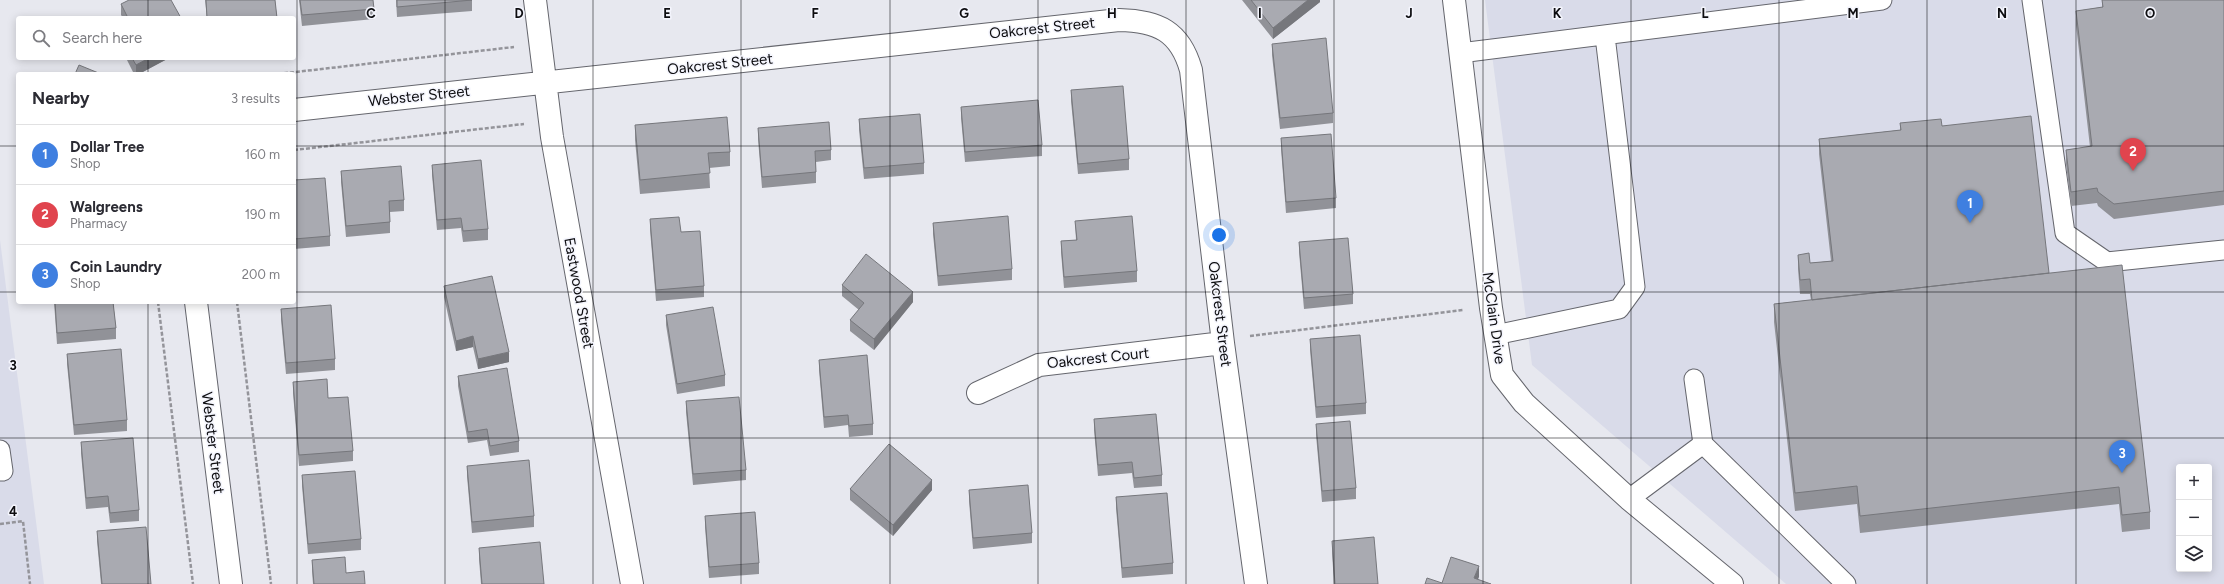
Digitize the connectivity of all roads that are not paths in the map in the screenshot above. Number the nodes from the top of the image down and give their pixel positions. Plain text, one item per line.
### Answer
1 (535, 0) edge
2 (1454, 0) edge
3 (1882, 0) edge
4 (2032, 0) edge
5 (1604, 36) junction
6 (1460, 54) junction
7 (545, 83) junction
8 (296, 110) edge
9 (2224, 250) edge
10 (196, 304) edge
11 (1495, 335) junction
12 (1223, 343) junction
13 (1694, 379) dead end
14 (978, 393) dead end
15 (1703, 444) junction
16 (0, 450) edge
17 (0, 471) edge
18 (1629, 499) junction
19 (231, 584) edge
20 (632, 584) edge
21 (1256, 584) edge
22 (1732, 584) edge
23 (1846, 584) edge

1 - 7 street, Eastwood Street
2 - 6 street, McClain Drive
3 - 5 lane
4 - 9 lane
5 - 6 lane
5 - 11 lane
6 - 11 street, McClain Drive
7 - 8 street, Webster Street
7 - 12 street, Oakcrest Street
7 - 20 street, Eastwood Street
10 - 19 street, Webster Street
11 - 18 street, McClain Drive
12 - 14 street, Oakcrest Court
12 - 21 street, Oakcrest Street
13 - 15 lane
15 - 18 lane
15 - 23 lane
16 - 17 lane
18 - 22 street, McClain Drive

